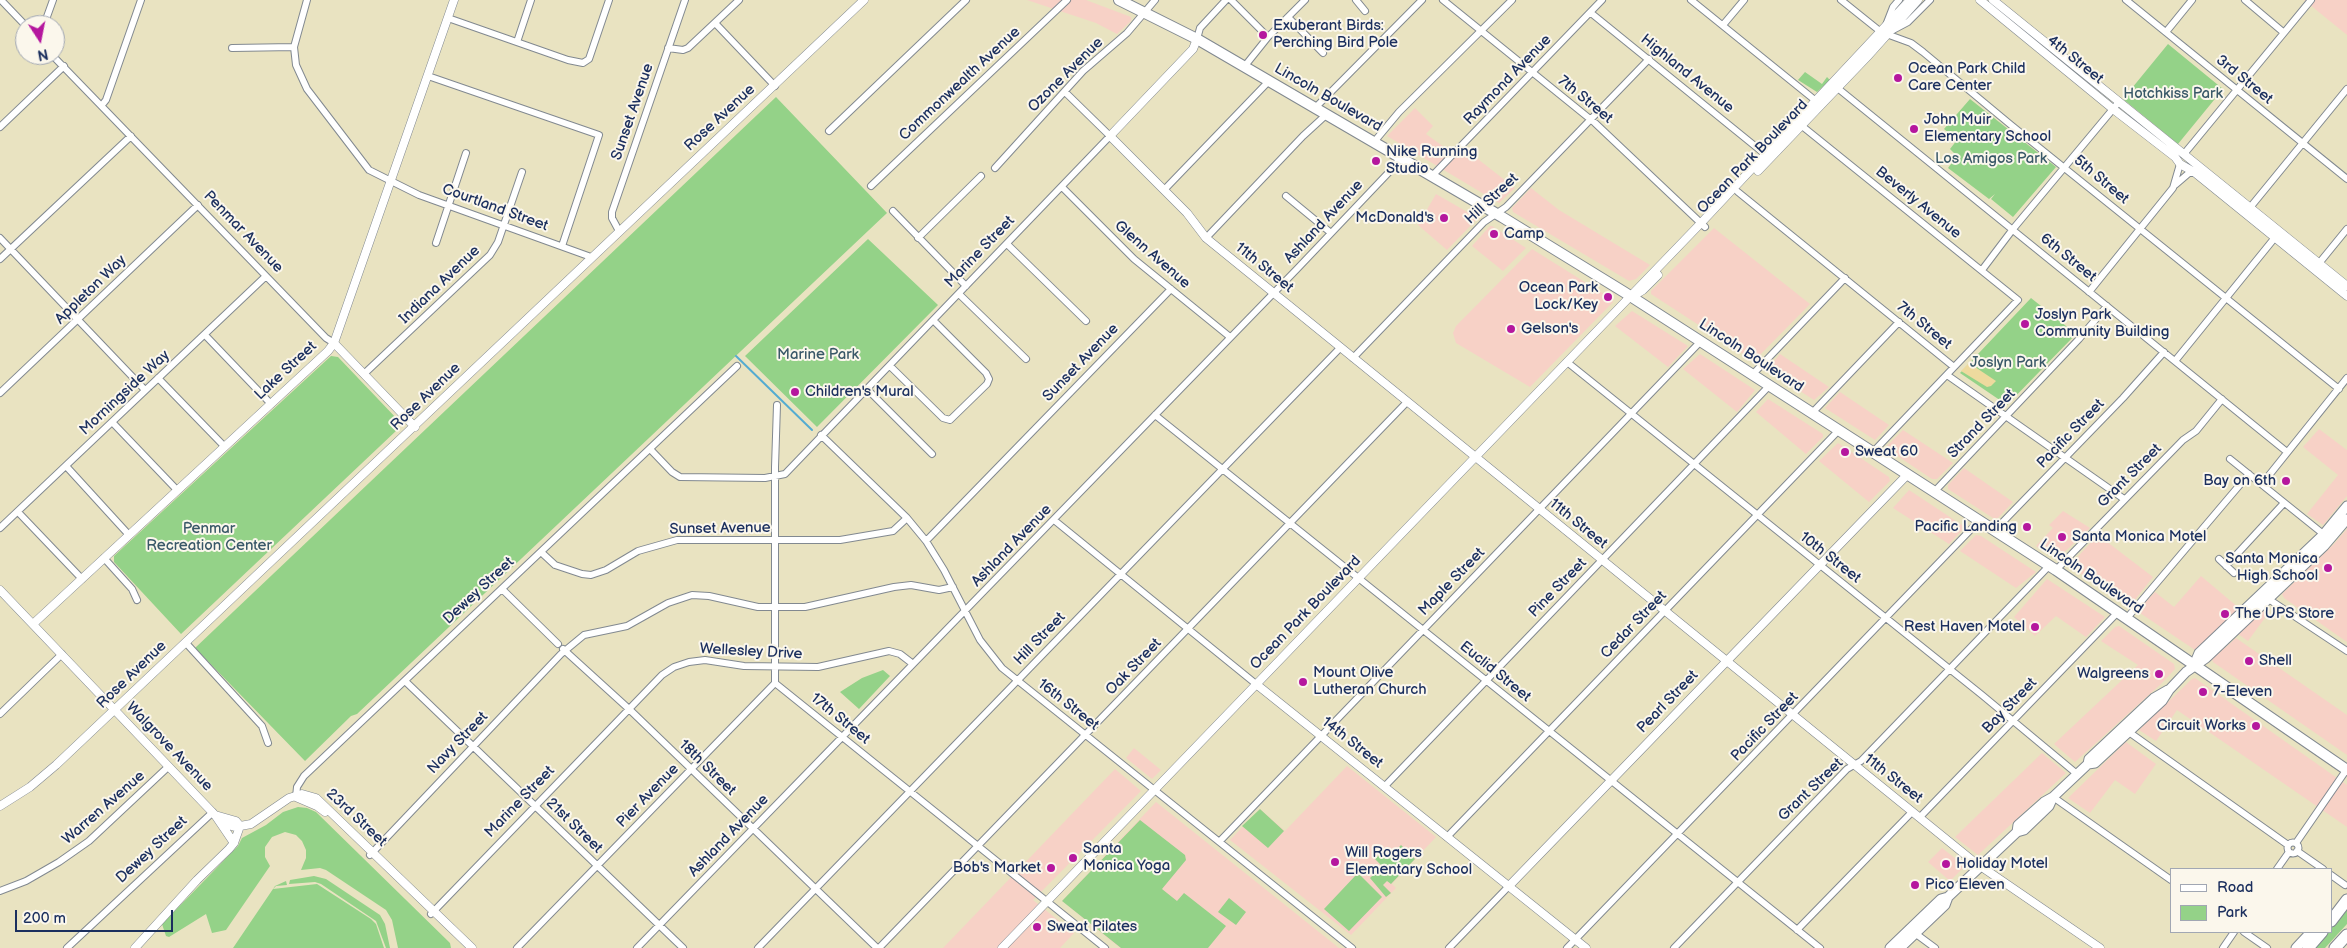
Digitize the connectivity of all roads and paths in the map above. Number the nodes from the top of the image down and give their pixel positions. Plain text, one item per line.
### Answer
1 (1, 0) edge
2 (53, 0) edge
3 (141, 0) edge
4 (308, 0) edge
5 (454, 0) edge
6 (531, 0) edge
7 (609, 0) edge
8 (685, 0) edge
9 (739, 0) edge
10 (864, 0) edge
11 (966, 0) edge
12 (1066, 0) edge
13 (1119, 0) edge
14 (1155, 0) edge
15 (1226, 0) edge
16 (1231, 0) edge
17 (1305, 0) edge
18 (1356, 0) edge
19 (1422, 0) edge
20 (1443, 0) edge
21 (1512, 0) edge
22 (1602, 0) edge
23 (1691, 0) edge
24 (1744, 0) edge
25 (1841, 0) edge
26 (1899, 0) edge
27 (1910, 0) edge
28 (1918, 0) edge
29 (1930, 0) edge
30 (1980, 0) edge
31 (1993, 0) edge
32 (2126, 0) edge
33 (2192, 0) edge
34 (2245, 0) edge
35 (2310, 0) edge
36 (1365, 11) dead end
37 (1144, 12) junction
38 (1591, 13) junction
39 (15, 15) edge
40 (48, 15) edge
41 (1288, 17) junction
42 (448, 18) junction
43 (715, 23) junction
44 (1723, 26) junction
45 (1481, 31) junction
46 (1886, 31) junction
47 (2166, 32) junction
48 (2284, 32) junction
49 (1268, 37) junction
50 (1197, 38) junction
51 (516, 42) junction
52 (294, 47) junction
53 (232, 48) dead end
54 (668, 48) junction
55 (1323, 52) dead end
56 (1649, 59) junction
57 (64, 66) joint
58 (1244, 67) junction
59 (1532, 73) junction
60 (428, 76) junction
61 (1269, 81) junction
62 (775, 86) junction
63 (1835, 86) junction
64 (2236, 89) junction
65 (2347, 89) edge
66 (1065, 92) junction
67 (1813, 104) junction
68 (102, 105) junction
69 (2115, 106) junction
70 (1315, 108) junction
71 (1327, 114) junction
72 (1811, 116) junction
73 (1590, 120) junction
74 (1802, 126) junction
75 (0, 127) edge
76 (829, 131) dead end
77 (131, 136) junction
78 (1110, 136) junction
79 (1374, 142) junction
80 (2303, 144) junction
81 (466, 153) dead end
82 (1766, 155) junction
83 (1400, 158) junction
84 (2182, 159) junction
85 (2065, 167) junction
86 (995, 168) dead end
87 (522, 172) dead end
88 (1753, 173) junction
89 (2196, 174) junction
90 (981, 176) dead end
91 (1432, 176) junction
92 (2347, 179) edge
93 (392, 180) junction
94 (871, 186) dead end
95 (1062, 187) junction
96 (2173, 188) junction
97 (1164, 190) junction
98 (1738, 192) junction
99 (1286, 196) dead end
100 (198, 205) junction
101 (449, 205) junction
102 (2248, 210) junction
103 (893, 212) dead end
104 (1495, 213) junction
105 (504, 225) junction
106 (1703, 225) junction
107 (2141, 228) junction
108 (2012, 229) junction
109 (2347, 229) edge
110 (619, 231) junction
111 (1331, 233) junction
112 (2277, 235) junction
113 (0, 238) edge
114 (918, 238) junction
115 (1206, 238) junction
116 (436, 243) dead end
117 (1007, 244) junction
118 (562, 246) junction
119 (11, 249) junction
120 (591, 257) junction
121 (0, 259) edge
122 (2317, 267) junction
123 (1982, 270) junction
124 (266, 276) junction
125 (1845, 278) junction
126 (966, 286) junction
127 (2347, 286) edge
128 (1171, 289) junction
129 (2089, 292) junction
130 (959, 294) junction
131 (1273, 294) junction
132 (2347, 296) edge
133 (1631, 297) junction
134 (2227, 298) junction
135 (2107, 306) junction
136 (77, 319) junction
137 (933, 320) junction
138 (1086, 321) dead end
139 (1900, 322) junction
140 (204, 335) junction
141 (1230, 337) junction
142 (1701, 341) junction
143 (334, 343) junction
144 (1340, 348) junction
145 (2164, 352) junction
146 (1353, 358) junction
147 (1026, 359) dead end
148 (2176, 361) junction
149 (1567, 362) junction
150 (738, 366) dead end
151 (890, 366) junction
152 (1954, 367) junction
153 (365, 374) junction
154 (1753, 374) junction
155 (1947, 375) junction
156 (158, 378) junction
157 (2347, 378) edge
158 (1770, 386) junction
159 (2339, 388) junction
160 (867, 389) junction
161 (145, 390) junction
162 (0, 392) edge
163 (2222, 399) junction
164 (1406, 403) junction
165 (271, 404) junction
166 (778, 406) dead end
167 (1812, 413) junction
168 (1632, 414) junction
169 (1155, 416) junction
170 (2007, 417) junction
171 (112, 422) junction
172 (415, 427) junction
173 (1838, 430) junction
174 (821, 434) junction
175 (224, 446) junction
176 (650, 449) junction
177 (1872, 452) junction
178 (2287, 452) junction
179 (932, 454) dead end
180 (1474, 458) junction
181 (2065, 458) junction
182 (2230, 459) dead end
183 (1694, 465) junction
184 (66, 466) junction
185 (1223, 469) junction
186 (1907, 474) junction
187 (2249, 474) junction
188 (775, 478) junction
189 (2262, 484) junction
190 (177, 490) junction
191 (1934, 492) junction
192 (2124, 499) junction
193 (2284, 503) junction
194 (2347, 506) edge
195 (1539, 510) junction
196 (18, 512) junction
197 (1757, 516) junction
198 (906, 518) junction
199 (2347, 519) edge
200 (1054, 520) junction
201 (1979, 521) junction
202 (1291, 523) junction
203 (0, 528) edge
204 (1994, 531) junction
205 (129, 535) junction
206 (2323, 535) junction
207 (2333, 536) junction
208 (775, 540) junction
209 (926, 541) junction
210 (541, 552) junction
211 (104, 558) junction
212 (2219, 559) dead end
213 (1601, 561) junction
214 (1820, 565) junction
215 (2226, 566) junction
216 (2053, 568) junction
217 (2234, 573) dead end
218 (1120, 575) junction
219 (82, 579) junction
220 (1359, 579) junction
221 (953, 588) junction
222 (502, 589) junction
223 (0, 590) edge
224 (2259, 596) junction
225 (2273, 598) junction
226 (137, 600) dead end
227 (775, 607) junction
228 (964, 610) junction
229 (1664, 612) junction
230 (2122, 615) junction
231 (1886, 618) junction
232 (34, 624) junction
233 (1188, 629) junction
234 (1423, 630) junction
235 (186, 643) junction
236 (562, 648) junction
237 (2347, 651) edge
238 (62, 654) junction
239 (1726, 661) junction
240 (913, 664) junction
241 (2194, 665) junction
242 (774, 667) junction
243 (1950, 670) junction
244 (405, 680) junction
245 (1017, 680) junction
246 (1486, 680) junction
247 (775, 683) junction
248 (1256, 684) junction
249 (629, 709) junction
250 (115, 711) junction
251 (0, 714) edge
252 (1792, 716) junction
253 (2014, 721) junction
254 (1548, 730) junction
255 (2125, 730) junction
256 (1086, 734) junction
257 (842, 736) junction
258 (1320, 736) junction
259 (268, 743) dead end
260 (473, 746) junction
261 (1854, 766) junction
262 (168, 767) junction
263 (691, 770) junction
264 (2347, 770) edge
265 (2077, 774) junction
266 (1611, 781) junction
267 (1385, 786) junction
268 (1155, 790) junction
269 (910, 792) junction
270 (296, 797) junction
271 (2053, 797) junction
272 (0, 806) edge
273 (535, 806) junction
274 (1912, 812) junction
275 (214, 813) junction
276 (1920, 818) junction
277 (221, 823) junction
278 (240, 826) junction
279 (753, 829) junction
280 (1678, 834) junction
281 (1447, 836) junction
282 (1220, 840) junction
283 (234, 843) junction
284 (2296, 843) junction
285 (978, 845) junction
286 (2288, 845) junction
287 (2297, 851) junction
288 (2289, 852) junction
289 (371, 853) junction
290 (598, 865) junction
291 (1981, 867) junction
292 (2278, 868) edge
293 (2322, 868) edge
294 (2332, 876) edge
295 (2170, 879) edge
296 (1738, 882) junction
297 (2345, 885) dead end
298 (1509, 886) junction
299 (816, 889) junction
300 (0, 891) edge
301 (2347, 895) edge
302 (2347, 900) edge
303 (1047, 901) junction
304 (2332, 911) edge
305 (433, 912) junction
306 (2332, 920) edge
307 (660, 925) junction
308 (1797, 930) junction
309 (1912, 932) junction
310 (2236, 933) edge
311 (2245, 933) edge
312 (2311, 933) edge
313 (2321, 933) edge
314 (2347, 935) edge
315 (1576, 939) junction
316 (67, 948) edge
317 (134, 948) edge
318 (467, 948) edge
319 (472, 948) edge
320 (518, 948) edge
321 (637, 948) edge
322 (683, 948) edge
323 (758, 948) edge
324 (878, 948) edge
325 (1002, 948) edge
326 (1105, 948) edge
327 (1352, 948) edge
328 (1449, 948) edge
329 (1567, 948) edge
330 (1586, 948) edge
331 (1674, 948) edge
332 (1820, 948) edge
333 (1890, 948) edge
334 (1900, 948) edge
335 (1935, 948) edge
336 (2100, 948) edge
337 (2223, 948) edge
338 (2267, 948) edge
339 (2296, 948) edge
340 (2308, 948) edge
341 (2335, 948) edge

1 - 39 street
2 - 40 street
3 - 68 street
4 - 52 street
5 - 42 street, Lake Street
6 - 51 street
7 - 51 street
8 - 54 street, Sunset Avenue
9 - 43 street
10 - 62 street, Rose Avenue
11 - 76 street
12 - 94 street, Commonwealth Avenue
13 - 37 highway, Lincoln Boulevard
14 - 37 street, Ozone Avenue
15 - 50 street
16 - 49 street
17 - 41 street
18 - 36 street
19 - 70 street
20 - 45 street, 7th Street
21 - 45 street
22 - 38 street, Raymond Avenue
23 - 44 street
24 - 44 street
25 - 46 street, 5th Street
26 - 46 street, Ocean Park Boulevard
27 - 46 street, Ocean Park Boulevard
28 - 46 street, Ocean Park Boulevard
29 - 46 street, Ocean Park Boulevard
30 - 69 street, 4th Street
31 - 69 street, 4th Street
32 - 47 street, 3rd Street
33 - 47 street
34 - 48 street
35 - 48 street
37 - 50 highway, Lincoln Boulevard
37 - 66 street, Ozone Avenue
38 - 56 street, Highland Avenue
38 - 59 street, Raymond Avenue
41 - 49 street
41 - 55 street
42 - 51 street
42 - 60 street, Lake Street
43 - 54 street
43 - 62 street
44 - 67 street
45 - 59 street, 7th Street
45 - 79 street
46 - 63 street, Ocean Park Boulevard
46 - 85 street, 5th Street
47 - 64 street, 3rd Street
48 - 64 street
49 - 58 street
50 - 58 highway, Lincoln Boulevard
50 - 78 street, Marine Street
52 - 53 street
52 - 93 street, Courtland Street
54 - 110 street, Sunset Avenue
56 - 73 street, Hill Street
56 - 82 street, Highland Avenue
57 - 68 street, Penmar Avenue
57 - 75 street
58 - 61 highway, Lincoln Boulevard
59 - 73 street, 7th Street
59 - 91 street, Raymond Avenue
60 - 93 street, Lake Street
60 - 118 street
61 - 70 highway, Lincoln Boulevard
61 - 97 street
62 - 110 street, Rose Avenue
63 - 67 street, Ocean Park Boulevard
63 - 72 street, Ocean Park Boulevard
63 - 108 street, 6th Street
64 - 80 street, 3rd Street
64 - 84 street
65 - 80 street
66 - 78 street, 11th Street
66 - 86 street, Ozone Avenue
67 - 72 street
67 - 74 street
67 - 82 street, Ocean Park Boulevard
68 - 77 street, Penmar Avenue
69 - 84 street, 4th Street
69 - 85 street
70 - 71 highway, Lincoln Boulevard
71 - 79 highway, Lincoln Boulevard
71 - 115 street
72 - 74 street, Ocean Park Boulevard
73 - 104 street, Hill Street
73 - 106 street, 7th Street
74 - 88 street, Ocean Park Boulevard
74 - 123 street, Beverly Avenue
77 - 100 street, Penmar Avenue
77 - 119 street
78 - 95 street, Marine Street
78 - 97 street, 11th Street
79 - 83 highway, Lincoln Boulevard
80 - 92 street, 3rd Street
80 - 102 street
81 - 101 street
82 - 88 street, Ocean Park Boulevard
83 - 91 highway, Lincoln Boulevard
83 - 111 street, Ashland Avenue
84 - 89 street, 4th Street
84 - 96 street
84 - 102 street, 4th Street
85 - 107 street, 5th Street
85 - 108 street
87 - 105 street, Indiana Avenue
88 - 98 street, Ocean Park Boulevard
88 - 106 street, Ocean Park Boulevard
89 - 96 street
89 - 102 street, 4th Street
90 - 114 street
91 - 104 highway, Lincoln Boulevard
93 - 101 street, Courtland Street
93 - 143 street, Lake Street
95 - 117 street, Marine Street
95 - 128 street, Glenn Avenue
96 - 107 street
97 - 115 street, 11th Street
98 - 106 street, Ocean Park Boulevard
98 - 125 street, 7th Street
99 - 111 street
100 - 124 street, Penmar Avenue
100 - 136 street, Appleton Way
101 - 105 street, Courtland Street
101 - 116 street
102 - 112 street, 4th Street
103 - 114 street
104 - 133 highway, Lincoln Boulevard
104 - 146 street, Hill Street
105 - 118 street, Courtland Street
105 - 153 street, Indiana Avenue
106 - 133 street, Ocean Park Boulevard
107 - 129 street
107 - 134 street, 5th Street
108 - 123 street
108 - 129 street, 6th Street
109 - 122 street
110 - 120 street, Rose Avenue
111 - 131 street, Ashland Avenue
112 - 122 street, 4th Street
112 - 134 street
113 - 119 street
114 - 126 street
115 - 131 street, 11th Street
117 - 126 street, Marine Street
117 - 138 street
118 - 120 street, Courtland Street
119 - 121 street
119 - 136 street
120 - 172 street, Rose Avenue
122 - 127 street, 4th Street
122 - 132 street, 4th Street
123 - 152 street, Beverly Avenue
124 - 140 street, Morningside Way
124 - 143 street, Penmar Avenue
125 - 139 street, 7th Street
125 - 154 street
126 - 130 street, Marine Street
128 - 141 street, Glenn Avenue
128 - 209 street, Sunset Avenue
129 - 135 street, 6th Street
130 - 137 street, Marine Street
130 - 147 street
131 - 141 street, Ashland Avenue
131 - 144 street, 11th Street
133 - 142 highway, Lincoln Boulevard
133 - 149 street, Ocean Park Boulevard
134 - 148 street
134 - 159 street, 5th Street
135 - 145 street, 6th Street
135 - 170 street, Strand Street
136 - 161 street
136 - 162 street, Appleton Way
137 - 151 street, Marine Street
137 - 151 street
139 - 152 street, 7th Street
139 - 167 street
140 - 156 street, Morningside Way
140 - 165 street
141 - 169 street, Ashland Avenue
142 - 154 highway, Lincoln Boulevard
142 - 168 street, Maple Street
143 - 153 street, Penmar Avenue
143 - 165 street, Lake Street
144 - 146 street, 11th Street
144 - 185 street, Hill Street
145 - 148 street, 6th Street
145 - 181 street, Pacific Street
146 - 164 street, 11th Street
148 - 163 street, 6th Street
149 - 168 street, 10th Street
149 - 180 street, Ocean Park Boulevard
150 - 176 street, Dewey Street
151 - 160 street, Marine Street
152 - 155 street
153 - 172 street, Penmar Avenue
154 - 158 highway, Lincoln Boulevard
155 - 170 street, 7th Street
155 - 177 street
156 - 161 street, Morningside Way
156 - 175 street
157 - 159 street
158 - 167 highway, Lincoln Boulevard
158 - 183 street, Pine Street
159 - 178 street
160 - 174 street, Marine Street
160 - 179 street
161 - 171 street, Morningside Way
163 - 178 street, 6th Street
163 - 192 street, Grant Street
164 - 180 street, 11th Street
164 - 202 street, Oak Street
165 - 175 street, Lake Street
166 - 188 street
167 - 173 highway, Lincoln Boulevard
168 - 183 street, 10th Street
168 - 195 street, Maple Street
169 - 185 street, Euclid Street
169 - 200 street, Ashland Avenue
170 - 181 street, 7th Street
170 - 191 street, Strand Street
171 - 184 street, Morningside Way
171 - 190 street
172 - 235 street, Rose Avenue
173 - 177 highway, Lincoln Boulevard
173 - 197 street, Cedar Street
174 - 188 street, Marine Street
174 - 198 street, 16th Street
175 - 190 street, Lake Street
176 - 188 street
176 - 210 street, Dewey Street
177 - 186 highway, Lincoln Boulevard
178 - 189 street
180 - 195 street, 11th Street
180 - 220 street, Ocean Park Boulevard
181 - 192 street, 7th Street
181 - 204 street, Pacific Street
182 - 187 street
183 - 197 street, 10th Street
183 - 213 street, Pine Street
184 - 196 street, Morningside Way
184 - 205 street
185 - 202 street, Euclid Street
185 - 218 street, Hill Street
186 - 191 highway, Lincoln Boulevard
186 - 214 street, Pearl Street
187 - 189 street
187 - 230 street, Bay Street
188 - 208 street
189 - 193 street
190 - 205 street, Lake Street
191 - 201 highway, Lincoln Boulevard
192 - 216 street, Grant Street
193 - 206 street
193 - 215 street
194 - 206 main road
195 - 213 street, 11th Street
195 - 234 street, Maple Street
196 - 203 street, Morningside Way
196 - 219 street
197 - 214 street, 10th Street
197 - 229 street, Cedar Street
198 - 208 street, Sunset Avenue
198 - 209 street, 16th Street
199 - 207 main road
200 - 218 street, 14th Street
200 - 228 street, Ashland Avenue
201 - 204 highway, Lincoln Boulevard
201 - 231 street, Pacific Street
202 - 220 street, Euclid Street
202 - 233 street, Oak Street
204 - 216 highway, Lincoln Boulevard
205 - 211 street, Lake Street
206 - 207 street
206 - 224 main road
207 - 225 main road
208 - 210 street, Sunset Avenue
208 - 227 street
209 - 221 street, 16th Street
210 - 222 street, Dewey Street
211 - 219 street, Lake Street
211 - 226 street
212 - 215 street
213 - 229 street, 11th Street
213 - 246 street, Pine Street
214 - 231 street, 10th Street
214 - 239 street, Pearl Street
215 - 217 street
216 - 230 highway, Lincoln Boulevard
216 - 243 street, Grant Street
218 - 233 street, 14th Street
218 - 245 street, Hill Street
219 - 232 street, Lake Street
220 - 234 street, Euclid Street
220 - 248 street, Ocean Park Boulevard
221 - 227 street, Navy Street
221 - 228 street, 16th Street
222 - 236 street, 18th Street
222 - 244 street, Dewey Street
223 - 232 street, Walgrove Avenue
224 - 225 street
224 - 241 main road
225 - 237 street
225 - 241 main road
227 - 236 street, Navy Street
227 - 242 street
228 - 240 street, Ashland Avenue
228 - 245 street, 16th Street
229 - 239 street, 11th Street
229 - 254 street, Cedar Street
230 - 241 highway, Lincoln Boulevard
230 - 253 street, Bay Street
231 - 243 street, 10th Street
231 - 252 street, Pacific Street
232 - 238 street, Walgrove Avenue
233 - 248 street, 14th Street
233 - 256 street, Oak Street
234 - 246 street, Euclid Street
234 - 258 street, Maple Street
235 - 250 street, Rose Avenue
235 - 259 street
236 - 249 street, 18th Street
236 - 260 street, Navy Street
238 - 250 street, Walgrove Avenue
238 - 251 street
239 - 252 street, 11th Street
239 - 266 street, Pearl Street
240 - 242 street, Wellesley Drive
240 - 257 street, Ashland Avenue
241 - 255 main road
241 - 264 highway, Lincoln Boulevard
242 - 247 street
242 - 249 street, Wellesley Drive
243 - 253 street, 10th Street
243 - 261 street, Grant Street
244 - 260 street, 21st Street
244 - 270 street, Dewey Street
245 - 256 street, 16th Street
245 - 269 street, Hill Street
246 - 254 street, Euclid Street
246 - 267 street, Pine Street
247 - 257 street, 17th Street
247 - 263 street, Pier Avenue
248 - 258 street, 14th Street
248 - 268 street, Ocean Park Boulevard
249 - 263 street, 18th Street
249 - 273 street, Marine Street
250 - 262 street, Walgrove Avenue
250 - 272 street, Rose Avenue
252 - 261 street, 11th Street
252 - 280 street, Pacific Street
253 - 265 street, 10th Street
253 - 276 street, Bay Street
254 - 266 street, Euclid Street
254 - 281 street, Cedar Street
255 - 265 main road
255 - 286 street
256 - 268 street, 16th Street
256 - 285 street, Oak Street
257 - 269 street, 17th Street
257 - 279 street, Ashland Avenue
258 - 267 street, 14th Street
258 - 282 street, Maple Street
260 - 273 street, 21st Street
260 - 289 street, Navy Street
261 - 274 street, 11th Street
261 - 296 street, Grant Street
262 - 275 street, Walgrove Avenue
262 - 300 street, Warren Avenue
263 - 279 street, 18th Street
263 - 290 street, Pier Avenue
264 - 284 street
265 - 271 main road
266 - 280 street, Euclid Street
266 - 298 street, Pearl Street
267 - 281 street, 14th Street
268 - 282 street, 16th Street
268 - 303 street, Ocean Park Boulevard
269 - 285 street, 17th Street
269 - 299 street, Hill Street
270 - 278 street
270 - 289 street, 23rd Street
271 - 291 main road
271 - 295 street
273 - 290 street, 21st Street
273 - 305 street, Marine Street
274 - 276 street, 11th Street
274 - 308 street
275 - 277 street, Walgrove Avenue
275 - 278 street, Walgrove Avenue
275 - 316 street, Dewey Street
276 - 291 street, 11th Street
277 - 278 street
277 - 283 street, Walgrove Avenue
278 - 283 street
279 - 299 street, 18th Street
279 - 307 street, Ashland Avenue
280 - 296 street, Euclid Street
280 - 315 street, Pacific Street
281 - 298 street, 14th Street
282 - 327 street, 16th Street
283 - 317 street
284 - 286 street
284 - 287 street
285 - 303 street, 17th Street
285 - 324 street, Oak Street
286 - 288 street
287 - 288 street
287 - 293 street
288 - 292 street
289 - 305 street, 23rd Street
290 - 307 street, 21st Street
290 - 320 street, Pier Avenue
291 - 309 main road
291 - 336 street, 11th Street
294 - 297 street
296 - 308 street, Euclid Street
296 - 331 street, Grant Street
298 - 315 street, 14th Street
298 - 328 street, Pearl Street
299 - 323 street, Hill Street
299 - 324 street, 18th Street
301 - 304 main road
302 - 306 highway
303 - 325 street, Ocean Park Boulevard
303 - 326 street, 17th Street
305 - 318 street, 23rd Street
305 - 319 street, 23rd Street
307 - 321 street, Ashland Avenue
307 - 322 street, 21st Street
308 - 332 street, Euclid Street
309 - 333 main road
309 - 334 main road
309 - 335 street
310 - 337 street
311 - 338 street
312 - 339 main road
313 - 340 highway
314 - 341 highway
315 - 329 street, Pacific Street
315 - 330 street, 14th Street

